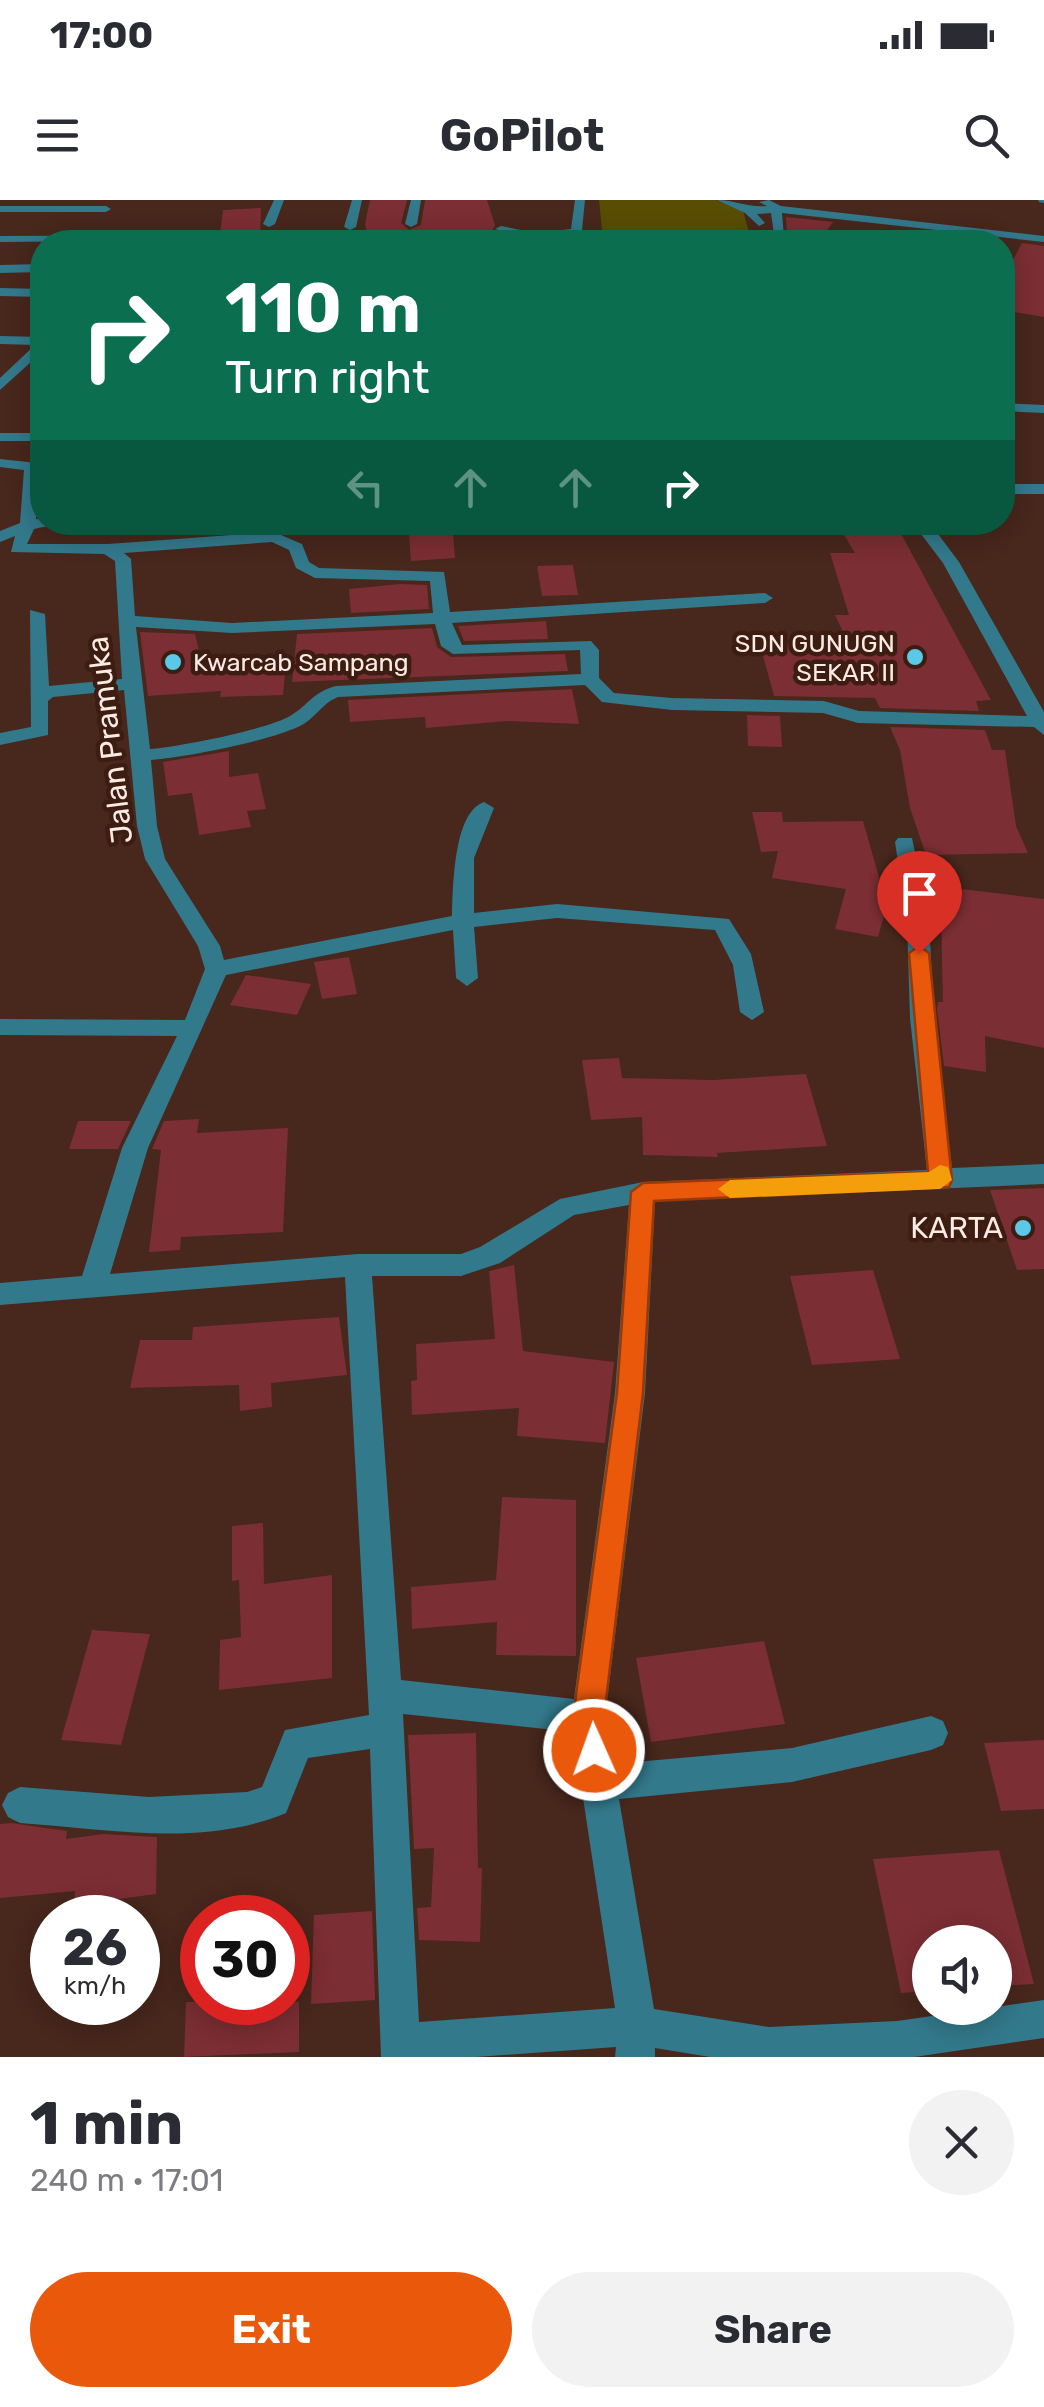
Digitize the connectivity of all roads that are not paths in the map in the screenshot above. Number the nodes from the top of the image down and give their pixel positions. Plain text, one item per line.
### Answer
1 (279, 200) edge
2 (357, 200) edge
3 (416, 200) edge
4 (580, 200) edge
5 (722, 200) edge
6 (109, 204) edge
7 (749, 206) edge
8 (777, 208) junction
9 (0, 209) edge
10 (269, 224) dead end
11 (411, 224) dead end
12 (350, 227) dead end
13 (501, 229) dead end
14 (92, 230) edge
15 (506, 230) edge
16 (574, 230) edge
17 (761, 230) edge
18 (779, 230) edge
19 (966, 230) edge
20 (1015, 236) edge
21 (0, 239) edge
22 (30, 239) edge
23 (1044, 239) edge
24 (30, 268) edge
25 (0, 269) edge
26 (0, 292) edge
27 (30, 293) edge
28 (0, 340) edge
29 (30, 342) edge
30 (30, 355) edge
31 (1, 384) edge
32 (1015, 407) edge
33 (1044, 408) edge
34 (0, 437) edge
35 (30, 437) edge
36 (0, 463) edge
37 (30, 466) edge
38 (1015, 489) edge
39 (1044, 489) edge
40 (30, 496) edge
41 (28, 525) joint
42 (930, 535) edge
43 (8, 542) edge
44 (108, 548) junction
45 (765, 598) dead end
46 (36, 614) dead end
47 (442, 618) junction
48 (126, 621) junction
49 (590, 679) junction
50 (131, 684) junction
51 (40, 696) junction
52 (1038, 701) edge
53 (1042, 725) edge
54 (0, 738) edge
55 (142, 755) junction
56 (484, 808) dead end
57 (905, 842) dead end
58 (463, 921) junction
59 (216, 969) junction
60 (466, 978) dead end
61 (752, 1012) dead end
62 (0, 1027) edge
63 (192, 1028) junction
64 (1044, 1174) edge
65 (940, 1180) junction
66 (643, 1192) junction
67 (358, 1265) junction
68 (93, 1286) junction
69 (0, 1294) edge
70 (386, 1694) junction
71 (588, 1717) junction
72 (387, 1730) junction
73 (931, 1732) dead end
74 (598, 1783) junction
75 (20, 1805) dead end
76 (1044, 2020) edge
77 (636, 2042) edge
78 (400, 2050) edge

1 - 10 street
2 - 12 street
3 - 11 street
4 - 16 street
5 - 7 street
6 - 9 street
6 - 14 street
7 - 8 street
7 - 17 street
8 - 18 street
8 - 19 street
13 - 15 street
20 - 23 street
21 - 22 street
24 - 25 street
26 - 27 street
28 - 29 street
30 - 31 street
32 - 33 street
34 - 35 street
36 - 37 street
38 - 39 street
40 - 41 street
41 - 43 street
42 - 52 street
43 - 44 street
44 - 47 street
44 - 48 street, Jalan Pramuka
45 - 47 street
46 - 51 street
47 - 48 street
47 - 49 street
48 - 50 street, Jalan Pramuka
49 - 53 street
49 - 55 street
50 - 51 street
50 - 55 street, Jalan Pramuka
51 - 54 street
52 - 53 street
55 - 59 street, Jalan Pramuka
56 - 58 street
57 - 65 street
58 - 59 street
58 - 60 street
58 - 61 street
59 - 63 street
62 - 63 street
63 - 68 street
64 - 65 street
65 - 66 street
66 - 67 street
66 - 71 street
67 - 68 street
67 - 70 street
68 - 69 street
70 - 71 street
70 - 72 street
71 - 74 street
72 - 75 street
72 - 78 street
73 - 74 street
74 - 77 street
76 - 77 street
77 - 78 street

